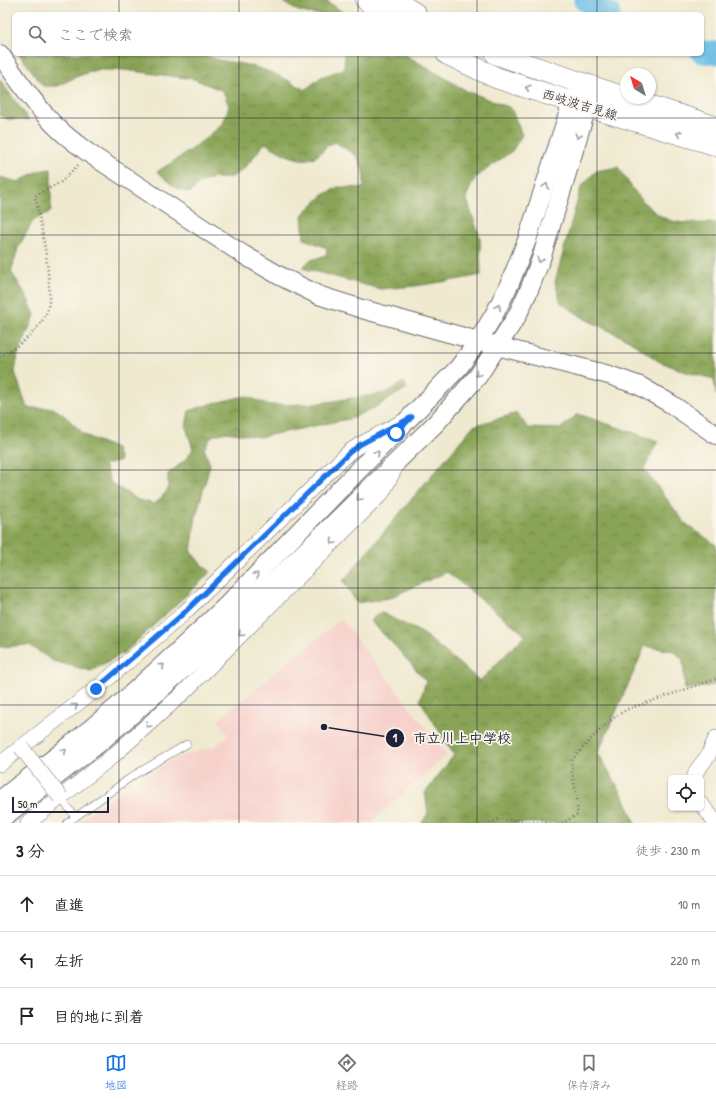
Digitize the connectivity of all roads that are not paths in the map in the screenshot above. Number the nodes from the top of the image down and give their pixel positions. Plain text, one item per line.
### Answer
1 (366, 0) edge
2 (394, 0) edge
3 (382, 12) edge
4 (413, 12) edge
5 (0, 54) edge
6 (451, 56) edge
7 (502, 56) edge
8 (585, 85) junction
9 (620, 96) edge
10 (645, 104) edge
11 (580, 105) junction
12 (716, 127) edge
13 (716, 146) edge
14 (478, 341) junction
15 (498, 346) junction
16 (412, 417) junction
17 (716, 435) edge
18 (400, 458) junction
19 (716, 738) edge
20 (187, 744) dead end
21 (21, 747) junction
22 (0, 764) edge
23 (695, 775) edge
24 (61, 798) junction
25 (0, 800) edge
26 (704, 808) edge
27 (75, 817) junction
28 (0, 820) edge
29 (28, 823) edge
30 (67, 823) edge
31 (715, 823) edge

1 - 3 main road
2 - 4 main road
5 - 14 street
11 -> 6 main road, 西岐波吉見線
7 - 8 main road, 西岐波吉見線
8 - 9 main road, 西岐波吉見線
8 - 11 street
10 - 12 main road, 西岐波吉見線
13 -> 11 main road, 西岐波吉見線
14 -> 11 street
11 -> 15 street
14 - 15 street
14 - 16 street
15 - 17 street
15 -> 18 street
21 -> 16 street
25 -> 16 street
18 -> 24 street
18 -> 28 street
19 - 23 street
20 - 27 lane
21 - 22 street
21 - 24 street, bridge
24 - 27 lane
24 - 29 street
26 - 31 street
27 - 30 lane

